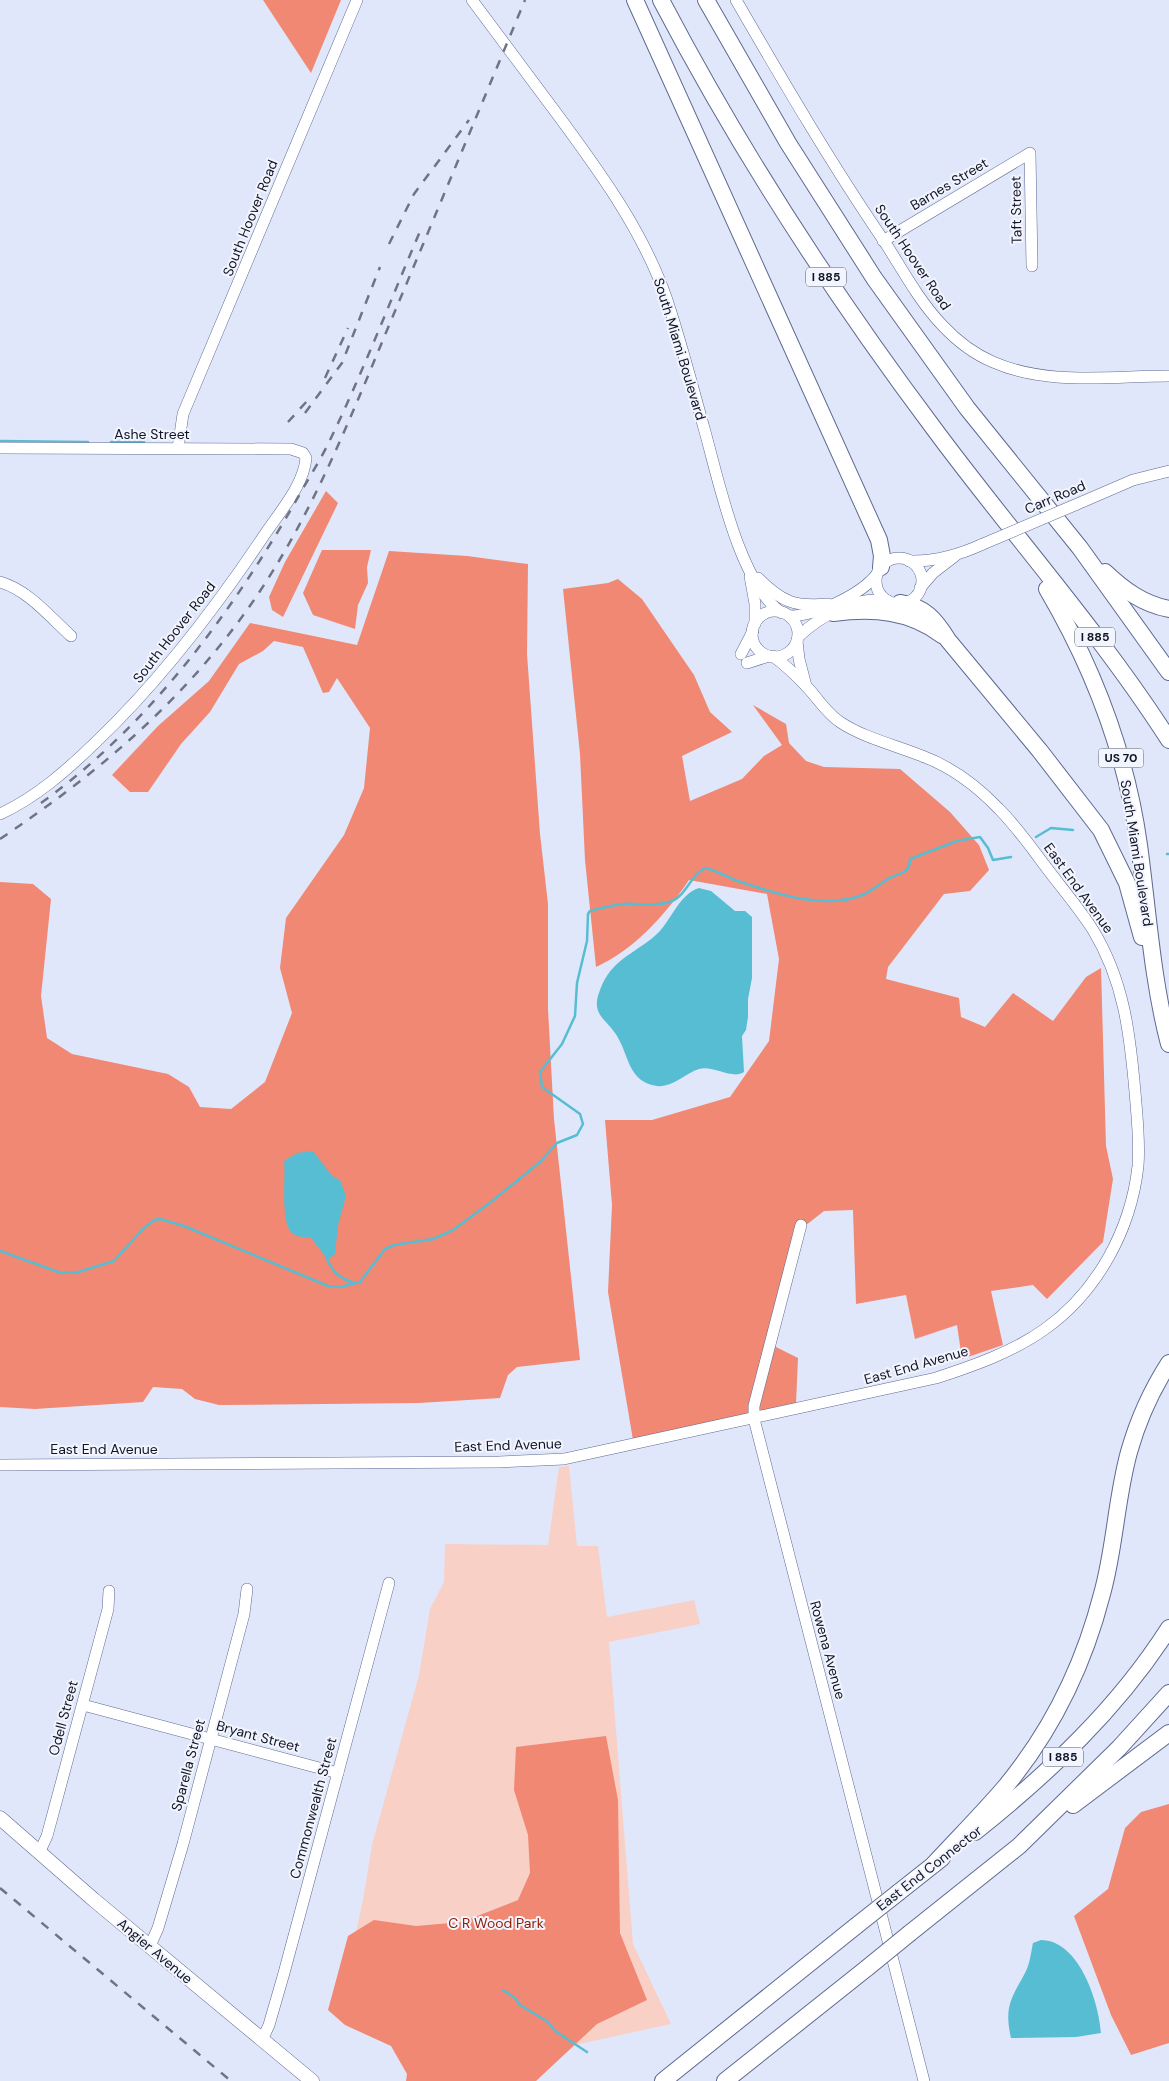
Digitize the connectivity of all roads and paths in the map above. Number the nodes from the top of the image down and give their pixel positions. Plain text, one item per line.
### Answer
1 (357, 0) edge
2 (472, 0) edge
3 (634, 0) edge
4 (661, 0) edge
5 (706, 0) edge
6 (736, 0) edge
7 (1030, 153) joint
8 (883, 241) junction
9 (1032, 266) dead end
10 (1169, 376) edge
11 (0, 448) edge
12 (178, 448) junction
13 (303, 453) joint
14 (1169, 471) edge
15 (1016, 536) junction
16 (1080, 548) junction
17 (955, 556) junction
18 (909, 561) junction
19 (748, 568) junction
20 (879, 570) junction
21 (0, 582) edge
22 (920, 588) junction
23 (894, 602) junction
24 (833, 608) junction
25 (1169, 609) edge
26 (786, 614) junction
27 (754, 628) junction
28 (71, 636) dead end
29 (797, 639) junction
30 (948, 640) junction
31 (771, 656) junction
32 (1169, 672) edge
33 (806, 686) junction
34 (1169, 740) edge
35 (0, 814) edge
36 (1159, 1002) junction
37 (1169, 1044) edge
38 (801, 1225) dead end
39 (1169, 1363) edge
40 (754, 1419) junction
41 (0, 1465) edge
42 (389, 1583) dead end
43 (247, 1589) dead end
44 (109, 1591) dead end
45 (1169, 1628) edge
46 (1169, 1693) edge
47 (83, 1705) junction
48 (1169, 1732) edge
49 (211, 1739) junction
50 (338, 1773) junction
51 (0, 1818) edge
52 (1019, 1846) junction
53 (40, 1851) junction
54 (934, 1864) junction
55 (150, 1946) junction
56 (262, 2040) junction
57 (312, 2081) edge
58 (663, 2081) edge
59 (725, 2081) edge
60 (924, 2081) edge

1 - 12 street, South Hoover Road
2 - 19 street, South Miami Boulevard
3 - 20 highway
4 - 15 highway, I 885
5 - 16 highway, I 885
6 - 8 street, South Hoover Road
7 - 8 street, Barnes Street
7 - 9 street, Taft Street
8 - 10 street, South Hoover Road
11 - 12 street, Ashe Street
12 - 13 street, Ashe Street
13 - 35 street, South Hoover Road
14 - 17 street, Carr Road, bridge
15 - 34 highway, I 885
15 - 36 highway, South Miami Boulevard / US 70
16 - 25 highway
16 - 32 highway, I 885
17 - 18 street, Carr Road
17 - 22 street, Carr Road
18 - 20 street
18 - 22 street
19 - 24 street
19 - 26 street, South Miami Boulevard
19 - 27 street, South Miami Boulevard
20 - 23 street
20 - 24 street
21 - 28 street
22 - 23 street
23 - 24 street
23 - 30 highway
24 - 26 street
24 - 29 street
24 - 30 highway
26 - 27 street
26 - 29 street
27 - 31 street
27 - 31 street
29 - 31 street
29 - 33 street, East End Avenue
30 - 36 highway
31 - 33 street, East End Avenue
33 - 40 street, East End Avenue
36 - 37 highway, South Miami Boulevard / US 70
38 - 40 street, Rowena Avenue
39 - 54 highway
40 - 41 street, East End Avenue
40 - 60 street, Rowena Avenue
42 - 50 street, Commonwealth Street
43 - 49 street, Sparella Street
44 - 47 street, Odell Street
45 - 54 highway, East End Connector / I 885
46 - 52 highway, I 885
47 - 49 street, Bryant Street
47 - 53 street, Odell Street
48 - 52 highway
49 - 50 street, Bryant Street
49 - 55 street, Sparella Street
50 - 56 street, Commonwealth Street
51 - 53 main road, Angier Avenue
52 - 59 highway, I 885, bridge
53 - 55 main road, Angier Avenue
54 - 58 highway, East End Connector / I 885, bridge
55 - 56 main road, Angier Avenue
56 - 57 main road, Angier Avenue

